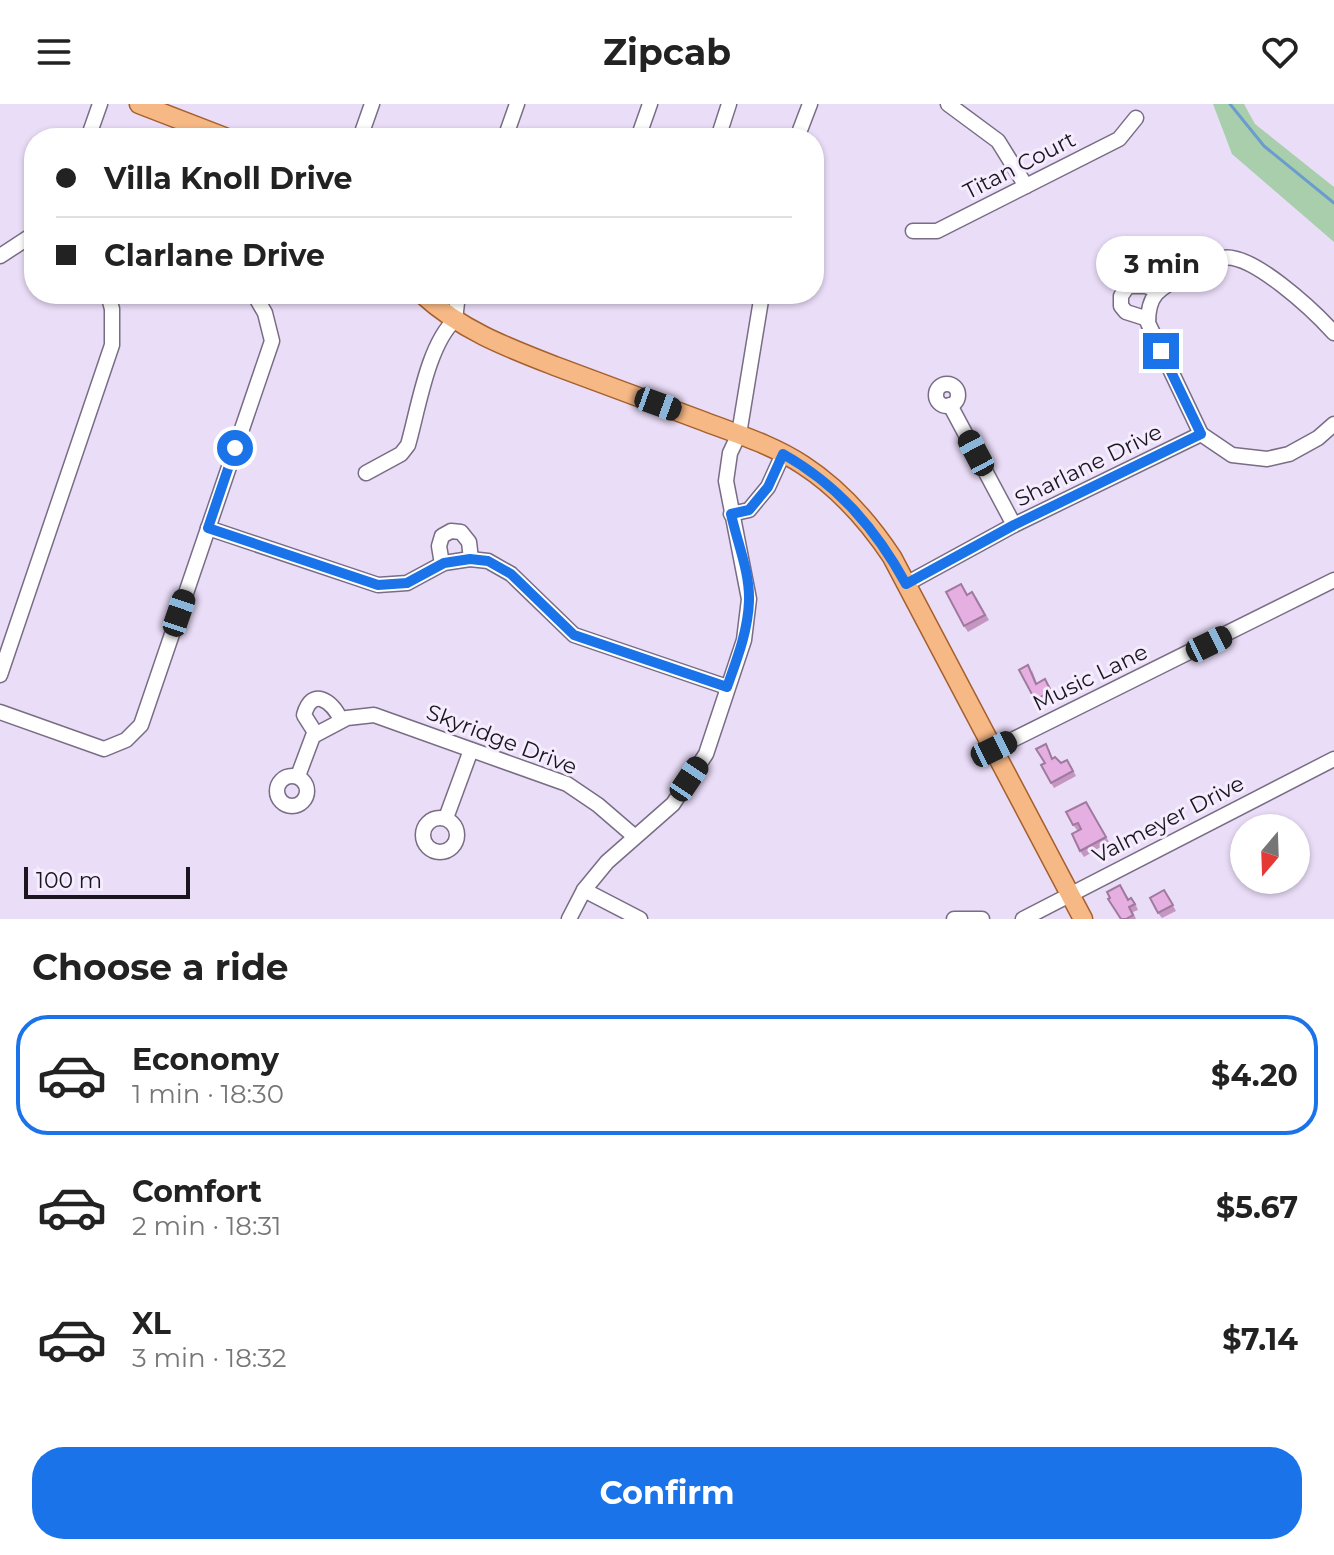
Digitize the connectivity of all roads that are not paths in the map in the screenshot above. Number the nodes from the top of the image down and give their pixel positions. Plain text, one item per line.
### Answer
1 (100, 104) edge
2 (139, 104) edge
3 (372, 104) edge
4 (517, 104) edge
5 (650, 104) edge
6 (729, 104) edge
7 (810, 104) edge
8 (948, 104) edge
9 (1136, 118) dead end
10 (92, 128) edge
11 (201, 128) edge
12 (364, 128) edge
13 (509, 128) edge
14 (642, 128) edge
15 (721, 128) edge
16 (801, 128) edge
17 (1026, 186) junction
18 (913, 231) dead end
19 (24, 240) edge
20 (0, 256) edge
21 (1160, 290) junction
22 (111, 304) edge
23 (260, 304) edge
24 (438, 304) edge
25 (457, 304) edge
26 (760, 304) edge
27 (1148, 319) junction
28 (455, 320) junction
29 (1334, 333) edge
30 (950, 405) dead end
31 (1334, 424) edge
32 (739, 434) junction
33 (1201, 434) junction
34 (783, 454) junction
35 (366, 473) dead end
36 (731, 514) junction
37 (1014, 525) junction
38 (208, 528) junction
39 (471, 559) junction
40 (442, 564) junction
41 (1334, 580) edge
42 (906, 584) junction
43 (0, 675) edge
44 (727, 687) junction
45 (0, 712) edge
46 (341, 720) junction
47 (316, 734) junction
48 (994, 749) junction
49 (471, 750) junction
50 (1334, 759) edge
51 (298, 776) dead end
52 (446, 818) dead end
53 (634, 836) junction
54 (584, 890) junction
55 (1070, 893) junction
56 (569, 919) edge
57 (640, 919) edge
58 (954, 919) edge
59 (982, 919) edge
60 (1023, 919) edge
61 (1083, 919) edge

1 - 10 street
2 - 11 main road
3 - 12 street
4 - 13 street
5 - 14 street
6 - 15 street
7 - 16 street
8 - 17 street
9 - 17 street, Titan Court
17 - 18 street, Titan Court
19 - 20 street
21 - 27 street
21 - 27 street
21 - 29 street
22 - 43 street
23 - 38 street
24 - 28 main road
25 - 28 street
26 - 32 street
27 - 33 street
28 - 32 main road
28 - 35 street
30 - 37 street
31 - 33 street
32 - 34 main road
32 - 36 street
33 - 37 street, Sharlane Drive
34 - 36 street
34 - 42 main road
36 - 44 street
37 - 42 street, Sharlane Drive
38 - 40 street
38 - 45 street
39 - 40 street
39 - 40 street
39 - 44 street
41 - 48 street, Music Lane
42 - 48 main road
44 - 53 street
46 - 47 street, Skyridge Drive
46 - 47 street
46 - 49 street, Skyridge Drive
47 - 51 street
48 - 55 main road
49 - 52 street
49 - 53 street, Skyridge Drive
50 - 55 street, Valmeyer Drive
53 - 54 street
54 - 56 street
54 - 57 street
55 - 60 street, Valmeyer Drive
55 - 61 main road
58 - 59 street

